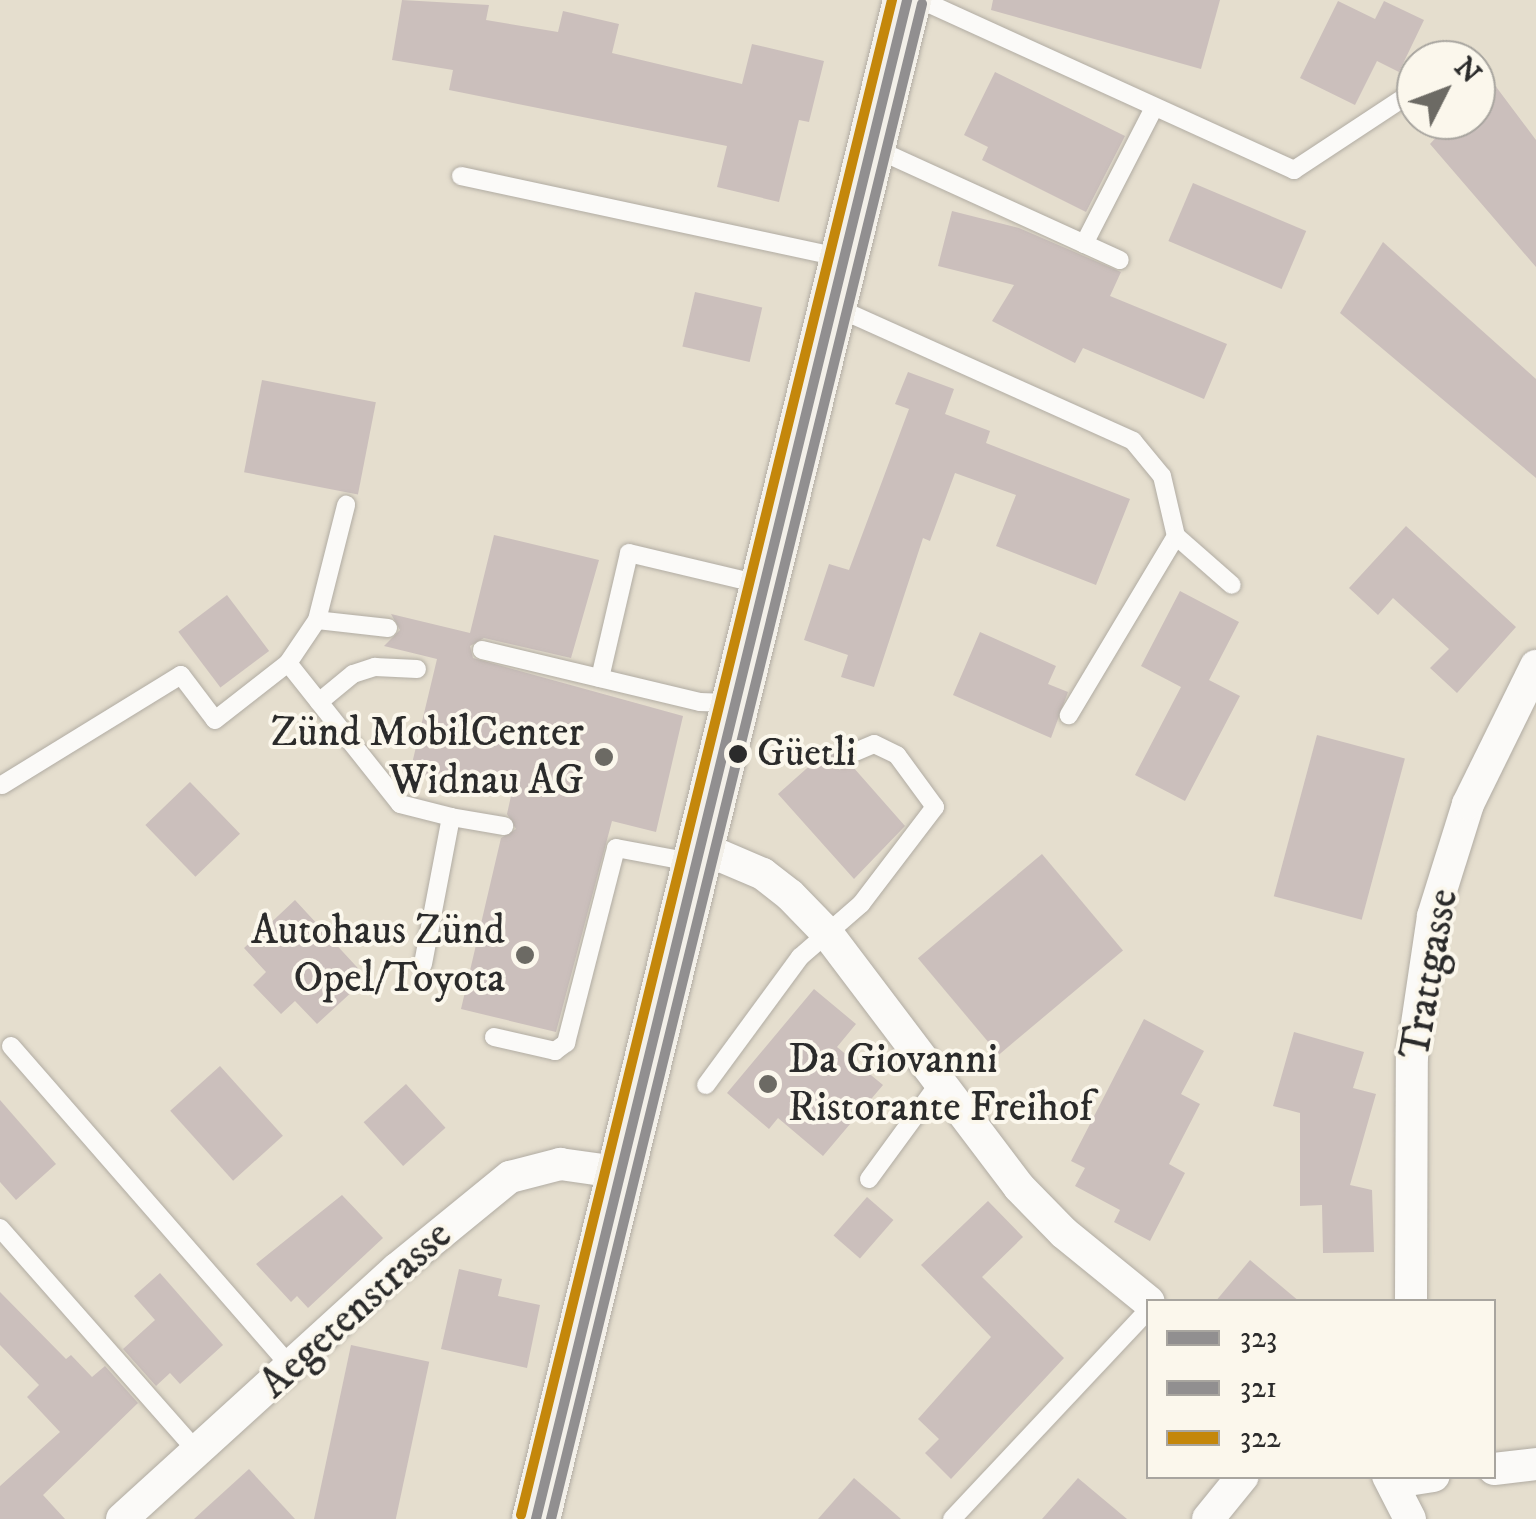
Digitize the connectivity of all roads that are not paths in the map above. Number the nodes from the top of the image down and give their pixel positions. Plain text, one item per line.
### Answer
1 (908, 0) edge
2 (921, 0) edge
3 (1396, 103) edge
4 (1154, 108) junction
5 (869, 146) junction
6 (461, 176) dead end
7 (1084, 244) junction
8 (840, 258) junction
9 (1120, 260) dead end
10 (828, 304) junction
11 (346, 504) dead end
12 (1176, 536) junction
13 (1232, 585) dead end
14 (763, 586) junction
15 (317, 620) junction
16 (388, 628) dead end
17 (482, 650) dead end
18 (288, 663) junction
19 (1536, 666) edge
20 (417, 670) dead end
21 (600, 678) junction
22 (319, 702) junction
23 (736, 703) junction
24 (1069, 715) dead end
25 (844, 757) dead end
26 (2, 785) edge
27 (451, 817) junction
28 (504, 826) dead end
29 (699, 856) junction
30 (827, 933) junction
31 (423, 964) dead end
32 (494, 1037) dead end
33 (11, 1046) dead end
34 (940, 1082) junction
35 (706, 1085) dead end
36 (617, 1172) junction
37 (869, 1179) dead end
38 (0, 1228) edge
39 (1411, 1299) edge
40 (1146, 1300) edge
41 (1146, 1312) edge
42 (292, 1368) junction
43 (196, 1450) junction
44 (1536, 1464) edge
45 (1496, 1469) edge
46 (1241, 1479) edge
47 (1393, 1479) edge
48 (122, 1519) edge
49 (536, 1519) edge
50 (952, 1519) edge
51 (1208, 1519) edge
52 (1410, 1519) edge

1 - 5 main road
2 - 4 lane
3 - 4 lane
4 - 7 lane
5 - 7 lane
5 - 8 main road
6 - 8 lane
7 - 9 lane
8 - 10 main road
10 - 12 lane
10 - 14 main road
11 - 15 lane
12 - 13 lane
12 - 24 lane
14 - 21 lane
14 - 23 main road
15 - 16 lane
15 - 18 lane
17 - 21 lane
18 - 22 lane
18 - 26 lane
19 - 39 street, Trattgasse
20 - 22 lane
21 - 23 lane
22 - 27 lane
23 - 29 main road
25 - 30 lane
27 - 28 lane
27 - 31 lane
29 - 30 street
29 - 32 lane
29 - 36 main road
30 - 34 street
30 - 35 lane
33 - 42 lane
34 - 37 lane
34 - 40 street
36 - 42 street, Aegetenstrasse
36 - 49 main road
38 - 43 lane
41 - 50 lane
42 - 43 street, Aegetenstrasse
43 - 48 street, Aegetenstrasse
44 - 45 street
46 - 51 street
47 - 52 street

